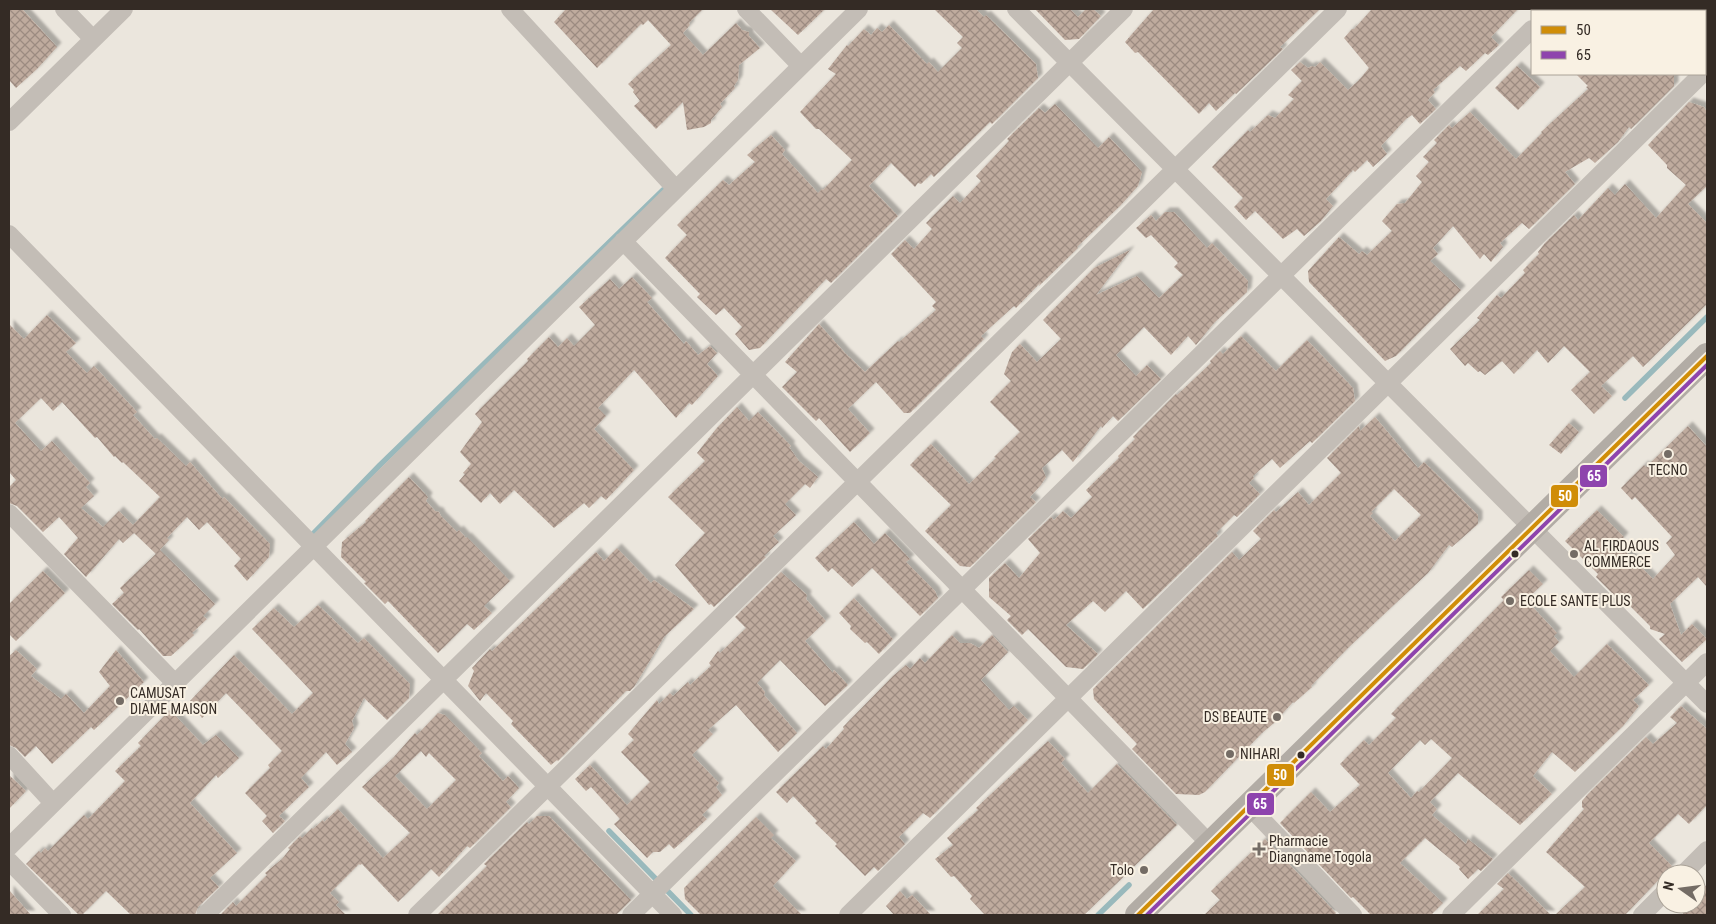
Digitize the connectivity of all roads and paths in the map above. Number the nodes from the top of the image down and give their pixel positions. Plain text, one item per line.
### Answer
1 (64, 9) edge
2 (124, 9) edge
3 (510, 9) edge
4 (746, 9) edge
5 (859, 9) edge
6 (1016, 9) edge
7 (1124, 9) edge
8 (1338, 9) edge
9 (1531, 29) edge
10 (93, 38) junction
11 (1069, 63) junction
12 (801, 66) junction
13 (1701, 76) edge
14 (9, 122) edge
15 (1175, 169) junction
16 (676, 189) junction
17 (9, 234) edge
18 (623, 241) junction
19 (1281, 276) junction
20 (1707, 356) edge
21 (753, 375) junction
22 (1388, 383) junction
23 (857, 482) junction
24 (9, 513) edge
25 (1532, 528) junction
26 (313, 546) junction
27 (962, 590) junction
28 (1707, 662) edge
29 (444, 680) junction
30 (175, 683) junction
31 (1686, 683) junction
32 (1068, 698) junction
33 (1707, 704) edge
34 (9, 755) edge
35 (548, 786) junction
36 (53, 803) junction
37 (1249, 806) junction
38 (1210, 844) junction
39 (9, 847) edge
40 (1707, 850) edge
41 (9, 861) edge
42 (1693, 864) edge
43 (652, 894) junction
44 (1656, 901) edge
45 (62, 915) edge
46 (205, 915) edge
47 (416, 915) edge
48 (630, 915) edge
49 (673, 915) edge
50 (848, 915) edge
51 (1138, 915) edge
52 (1353, 915) edge
53 (1451, 915) edge
54 (1642, 915) edge

1 - 10 street
2 - 10 street
3 - 16 street
4 - 12 street
5 - 12 street
6 - 11 street
7 - 11 street
8 - 15 street
9 - 19 street
10 - 14 street
11 - 15 street
11 - 21 street
12 - 16 street
13 - 22 street
15 - 19 street
15 - 23 street
16 - 18 street
17 - 26 street
18 - 21 street
18 - 26 street
19 - 22 street
19 - 27 street
20 - 25 main road
21 - 23 street
21 - 29 street
22 - 25 street
22 - 32 street
23 - 27 street
23 - 35 street
24 - 30 street
25 - 31 street
25 - 37 main road
26 - 29 street
26 - 30 street
27 - 32 street
27 - 43 street
28 - 31 street
29 - 35 street
29 - 46 street
30 - 36 street
31 - 33 street
31 - 53 street
32 - 38 street
32 - 50 street
34 - 36 street
35 - 43 street
35 - 47 street
36 - 39 street
37 - 38 main road
37 - 52 street
38 - 51 main road
40 - 42 street
41 - 45 street
43 - 48 street
43 - 49 street
44 - 54 street

